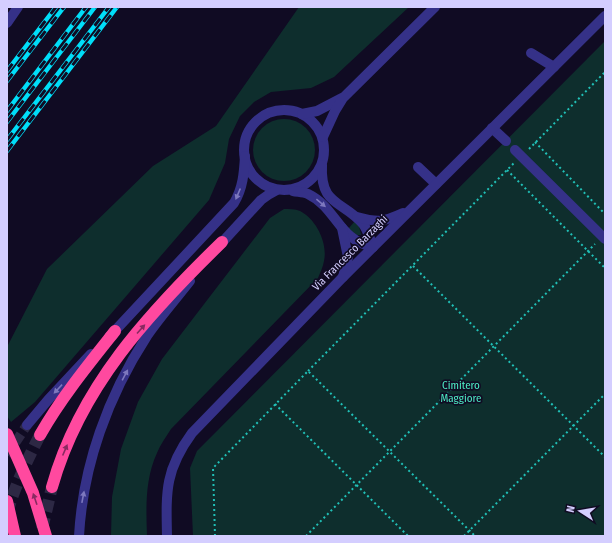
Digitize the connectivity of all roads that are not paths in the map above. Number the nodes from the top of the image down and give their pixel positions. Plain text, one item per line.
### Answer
1 (18, 7) edge
2 (435, 7) edge
3 (605, 16) edge
4 (7, 23) edge
5 (531, 53) dead end
6 (554, 68) junction
7 (343, 98) junction
8 (302, 114) junction
9 (492, 128) junction
10 (323, 137) junction
11 (506, 141) dead end
12 (518, 153) road end
13 (245, 156) junction
14 (322, 165) junction
15 (418, 167) dead end
16 (436, 184) junction
17 (277, 190) junction
18 (291, 190) junction
19 (410, 210) junction
20 (354, 216) junction
21 (342, 228) junction
22 (604, 238) edge
23 (222, 242) junction
24 (373, 247) junction
25 (343, 277) junction
26 (115, 331) junction
27 (27, 425) tunnel mouth
28 (7, 434) edge
29 (40, 435) tunnel mouth
30 (52, 487) tunnel mouth
31 (7, 501) edge
32 (15, 536) edge
33 (46, 536) edge
34 (78, 536) edge
35 (167, 536) edge

1 - 4 street
2 - 7 street
3 - 6 street, Via Francesco Barzaghi
5 - 6 street
6 - 9 street, Via Francesco Barzaghi
7 - 8 street
7 - 10 street
8 - 10 street
8 - 13 street
9 - 11 street
9 - 16 street, Via Francesco Barzaghi
10 - 14 street
12 - 22 street
13 - 17 street
13 -> 26 street
14 - 18 street
14 - 20 street
15 - 16 street
16 - 19 street, Via Francesco Barzaghi
17 - 18 street
17 - 23 street
18 -> 21 street
19 - 20 street
19 - 24 street, Via Francesco Barzaghi
20 - 24 street
21 - 24 street
21 - 25 street
30 -> 23 highway
34 -> 23 street
24 - 25 street, Via Francesco Barzaghi
25 - 35 street, Via Francesco Barzaghi
26 -> 27 street
26 - 29 highway
33 -> 28 highway
31 - 32 highway

